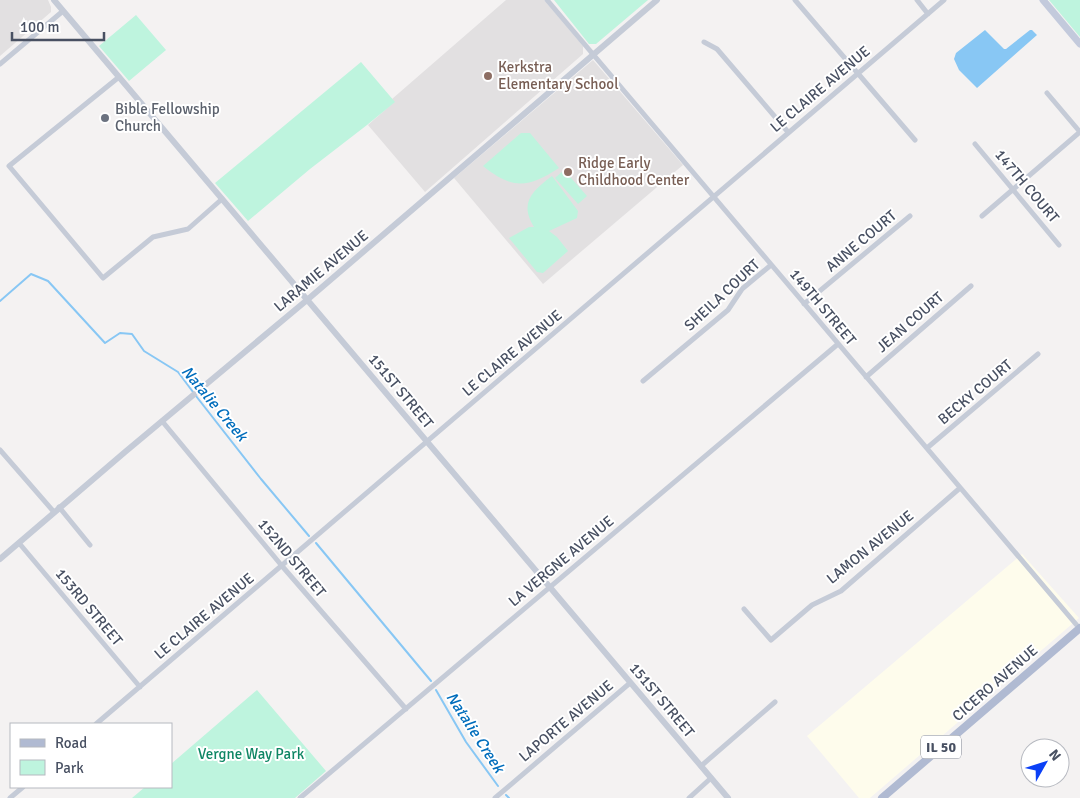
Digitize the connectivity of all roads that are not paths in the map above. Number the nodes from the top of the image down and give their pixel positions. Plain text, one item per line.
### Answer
1 (54, 0) edge
2 (547, 0) edge
3 (657, 0) edge
4 (795, 0) edge
5 (917, 0) edge
6 (944, 0) edge
7 (1043, 0) edge
8 (63, 11) junction
9 (928, 14) junction
10 (704, 42) dead end
11 (1080, 44) edge
12 (594, 55) junction
13 (0, 64) edge
14 (859, 73) junction
15 (119, 77) junction
16 (1047, 93) dead end
17 (788, 132) junction
18 (1080, 132) edge
19 (915, 140) dead end
20 (975, 144) dead end
21 (1013, 189) junction
22 (714, 197) junction
23 (222, 199) junction
24 (910, 216) dead end
25 (982, 216) dead end
26 (1059, 244) dead end
27 (772, 265) junction
28 (971, 286) dead end
29 (307, 300) junction
30 (804, 304) junction
31 (838, 344) junction
32 (1038, 354) dead end
33 (866, 377) junction
34 (643, 381) dead end
35 (162, 421) junction
36 (427, 442) junction
37 (927, 448) junction
38 (0, 450) edge
39 (960, 488) junction
40 (59, 508) junction
41 (54, 512) junction
42 (19, 543) junction
43 (90, 545) dead end
44 (0, 559) edge
45 (282, 566) junction
46 (550, 587) junction
47 (744, 609) dead end
48 (1080, 629) edge
49 (630, 682) junction
50 (140, 687) junction
51 (775, 702) dead end
52 (406, 709) junction
53 (97, 723) edge
54 (701, 766) junction
55 (711, 778) junction
56 (22, 788) edge
57 (10, 798) edge
58 (300, 798) edge
59 (495, 798) edge
60 (689, 798) edge
61 (728, 798) edge
62 (882, 798) edge

1 - 8 street, 151ST STREET
2 - 12 street, 149TH STREET
3 - 12 street, LARAMIE AVENUE
4 - 14 street
5 - 9 street
6 - 9 street, LE CLAIRE AVENUE
7 - 11 main road
8 - 13 street
8 - 15 street, 151ST STREET
9 - 14 street, LE CLAIRE AVENUE
10 - 17 street
12 - 22 street, 149TH STREET
12 - 29 street, LARAMIE AVENUE
14 - 17 street, LE CLAIRE AVENUE
14 - 19 street
15 - 23 street, 151ST STREET
15 - 23 street
16 - 18 street
17 - 22 street, LE CLAIRE AVENUE
18 - 21 street
20 - 21 street, 147TH COURT
21 - 25 street
21 - 26 street, 147TH COURT
22 - 27 street, 149TH STREET
22 - 36 street, LE CLAIRE AVENUE
23 - 29 street, 151ST STREET
24 - 30 street, ANNE COURT
27 - 30 street, 149TH STREET
27 - 34 street, SHEILA COURT
28 - 33 street, JEAN COURT
29 - 35 street, LARAMIE AVENUE
29 - 36 street, 151ST STREET
30 - 31 street, 149TH STREET
31 - 33 street, 149TH STREET
31 - 46 street, LA VERGNE AVENUE
32 - 37 street, BECKY COURT
33 - 37 street, 149TH STREET
35 - 40 street, LARAMIE AVENUE
35 - 45 street, 152ND STREET
36 - 45 street, LE CLAIRE AVENUE
36 - 46 street, 151ST STREET
37 - 39 street, 149TH STREET
38 - 41 street
39 - 47 street, LAMON AVENUE
39 - 48 street, 149TH STREET
40 - 41 street, LARAMIE AVENUE
40 - 43 street
41 - 42 street, LARAMIE AVENUE
42 - 44 street, LARAMIE AVENUE
42 - 50 street, 153RD STREET
45 - 50 street, LE CLAIRE AVENUE
45 - 52 street, 152ND STREET
46 - 49 street, 151ST STREET
46 - 52 street, LA VERGNE AVENUE
48 - 62 main road, CICERO AVENUE / IL 50
49 - 54 street, 151ST STREET
49 - 59 street, LAPORTE AVENUE
50 - 53 street, LE CLAIRE AVENUE
51 - 54 street
52 - 58 street, LA VERGNE AVENUE
54 - 55 street, 151ST STREET
55 - 60 street
55 - 61 street, 151ST STREET
56 - 57 street

